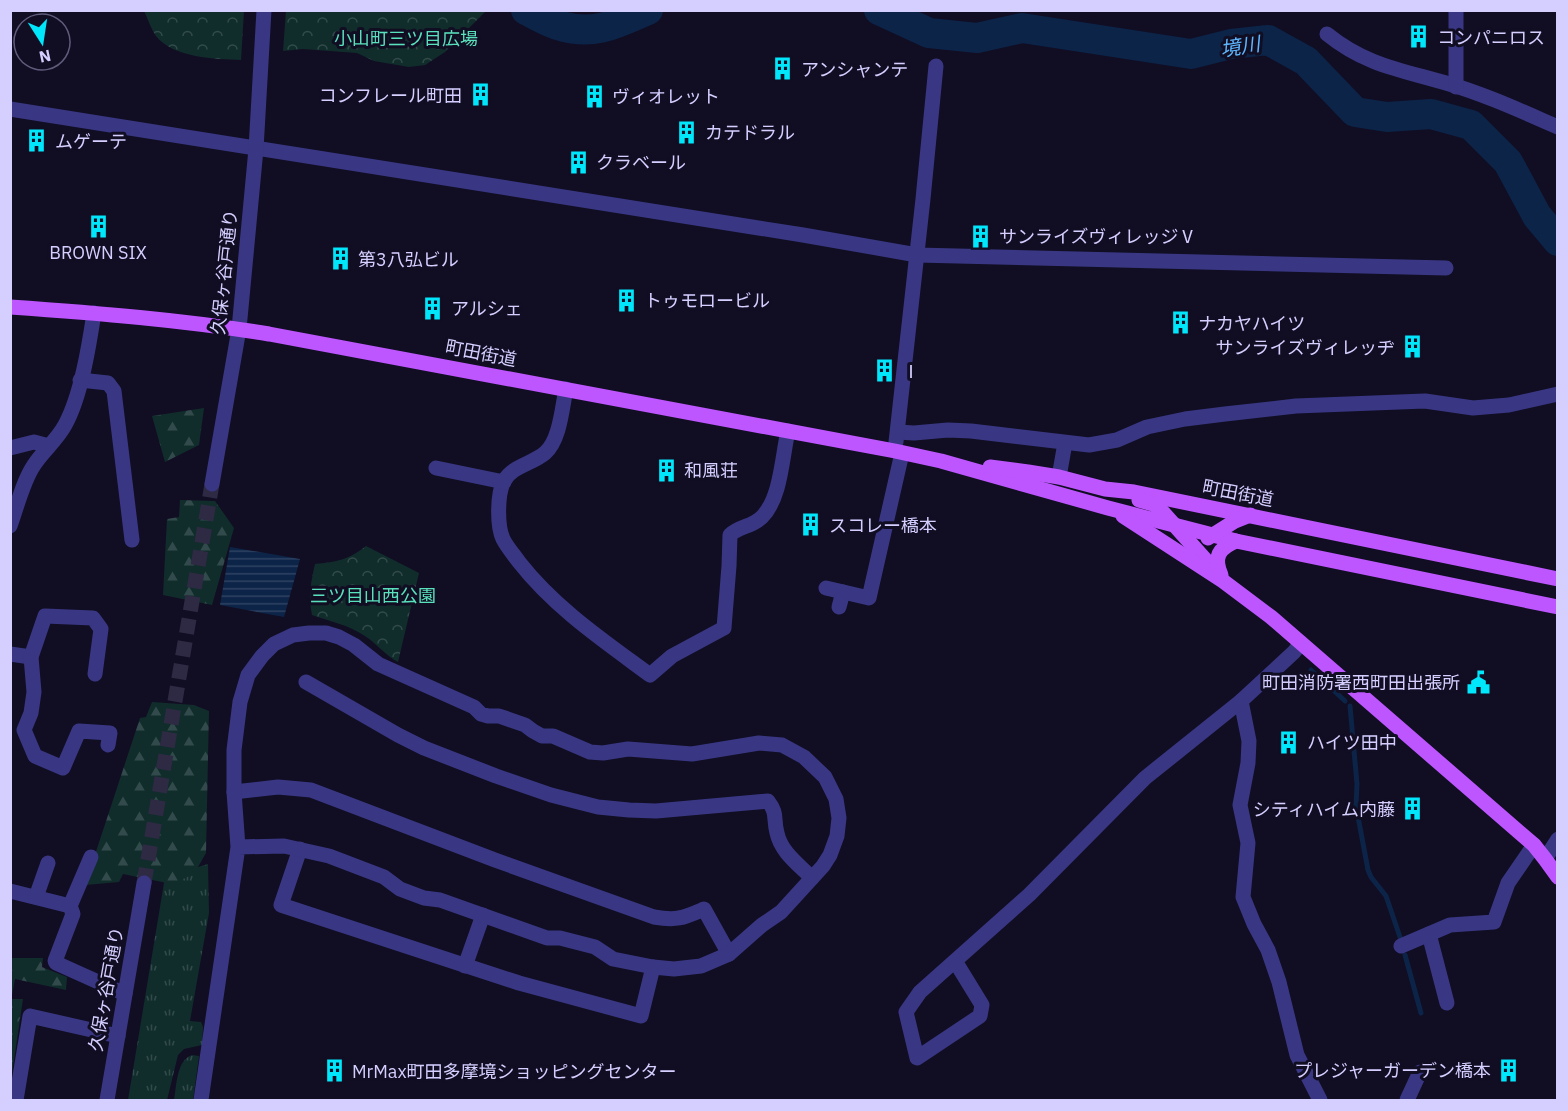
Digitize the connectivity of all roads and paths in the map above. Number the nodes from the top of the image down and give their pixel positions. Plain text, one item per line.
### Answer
1 (264, 10) edge
2 (1456, 10) edge
3 (1328, 34) dead end
4 (936, 66) dead end
5 (1456, 87) junction
6 (10, 109) edge
7 (1557, 127) edge
8 (256, 149) junction
9 (917, 255) junction
10 (1446, 268) dead end
11 (10, 307) edge
12 (94, 313) junction
13 (238, 329) junction
14 (80, 380) junction
15 (566, 389) junction
16 (1557, 394) edge
17 (788, 431) junction
18 (898, 432) junction
19 (1065, 443) junction
20 (50, 446) junction
21 (10, 448) edge
22 (899, 452) junction
23 (940, 461) junction
24 (436, 468) dead end
25 (1059, 477) junction
26 (504, 482) junction
27 (212, 484) tunnel mouth
28 (1106, 489) junction
29 (1108, 508) junction
30 (1250, 515) junction
31 (1175, 525) junction
32 (10, 526) edge
33 (1212, 535) junction
34 (132, 540) dead end
35 (1236, 541) junction
36 (1192, 553) junction
37 (1526, 572) junction
38 (1557, 579) edge
39 (1223, 581) junction
40 (826, 588) dead end
41 (843, 592) junction
42 (1520, 599) junction
43 (839, 607) dead end
44 (1557, 607) edge
45 (1300, 642) junction
46 (10, 654) edge
47 (31, 657) junction
48 (95, 674) dead end
49 (306, 682) dead end
50 (1240, 701) junction
51 (108, 744) dead end
52 (234, 792) junction
53 (1557, 839) edge
54 (1534, 845) junction
55 (238, 847) junction
56 (300, 849) junction
57 (91, 857) dead end
58 (1545, 859) junction
59 (48, 864) dead end
60 (1557, 877) edge
61 (812, 878) junction
62 (144, 883) tunnel mouth
63 (10, 891) edge
64 (36, 897) junction
65 (70, 906) junction
66 (483, 915) junction
67 (1429, 934) junction
68 (1401, 946) dead end
69 (729, 954) junction
70 (955, 961) junction
71 (465, 966) junction
72 (653, 967) junction
73 (125, 994) junction
74 (1447, 1004) dead end
75 (118, 1036) junction
76 (1420, 1072) dead end
77 (15, 1101) edge
78 (107, 1101) edge
79 (201, 1101) edge
80 (1320, 1101) edge
81 (1407, 1101) edge

1 - 8 street, 久保ヶ谷戸通り
2 - 5 street
3 - 5 street
4 - 9 street
5 - 7 street
6 - 8 street
8 - 9 street
8 - 13 street, 久保ヶ谷戸通り
9 - 10 street
9 - 18 street
11 - 12 main road, 町田街道
12 - 13 main road, 町田街道
12 - 14 street
13 - 15 main road, 町田街道
13 - 27 street, 久保ヶ谷戸通り
14 - 20 street
14 - 34 street
15 - 17 main road, 町田街道
15 - 26 street
16 - 19 street
17 - 22 main road, 町田街道
17 - 26 street
18 - 19 street
18 - 22 street
19 - 25 street
20 - 21 street
20 - 32 street
22 - 23 main road, 町田街道
22 - 41 street
23 - 25 main road, 町田街道
23 - 29 main road, 町田街道
24 - 26 street
25 - 28 main road, 町田街道
28 - 30 main road, 町田街道
28 - 31 main road
29 - 31 main road, 町田街道
29 - 36 main road
30 - 33 main road
30 - 37 main road, 町田街道
31 - 33 main road, 町田街道
31 - 36 main road
33 - 35 main road, 町田街道
33 - 36 main road
35 - 39 main road
35 - 42 main road, 町田街道
36 - 39 main road
37 - 38 main road, 町田街道
37 - 42 main road
39 - 45 main road
40 - 41 street
41 - 43 street
42 - 44 main road, 町田街道
45 - 50 street
45 - 54 main road
46 - 47 street
47 - 48 street
47 - 51 street
49 - 61 street
50 - 70 street
50 - 80 street
52 - 55 street
52 - 61 street
52 - 69 street
53 - 58 street
54 - 58 main road
54 - 67 street
55 - 56 street
55 - 79 street
56 - 66 street
56 - 71 street
57 - 65 street
58 - 60 main road
59 - 64 street
61 - 69 street
62 - 73 street, 久保ヶ谷戸通り
63 - 64 street
64 - 65 street
65 - 73 street
66 - 71 street
66 - 72 street
67 - 68 street
67 - 74 street
69 - 72 street
70 - 70 street
71 - 72 street
73 - 75 street, 久保ヶ谷戸通り
75 - 77 street
75 - 78 street, 久保ヶ谷戸通り
76 - 81 street

